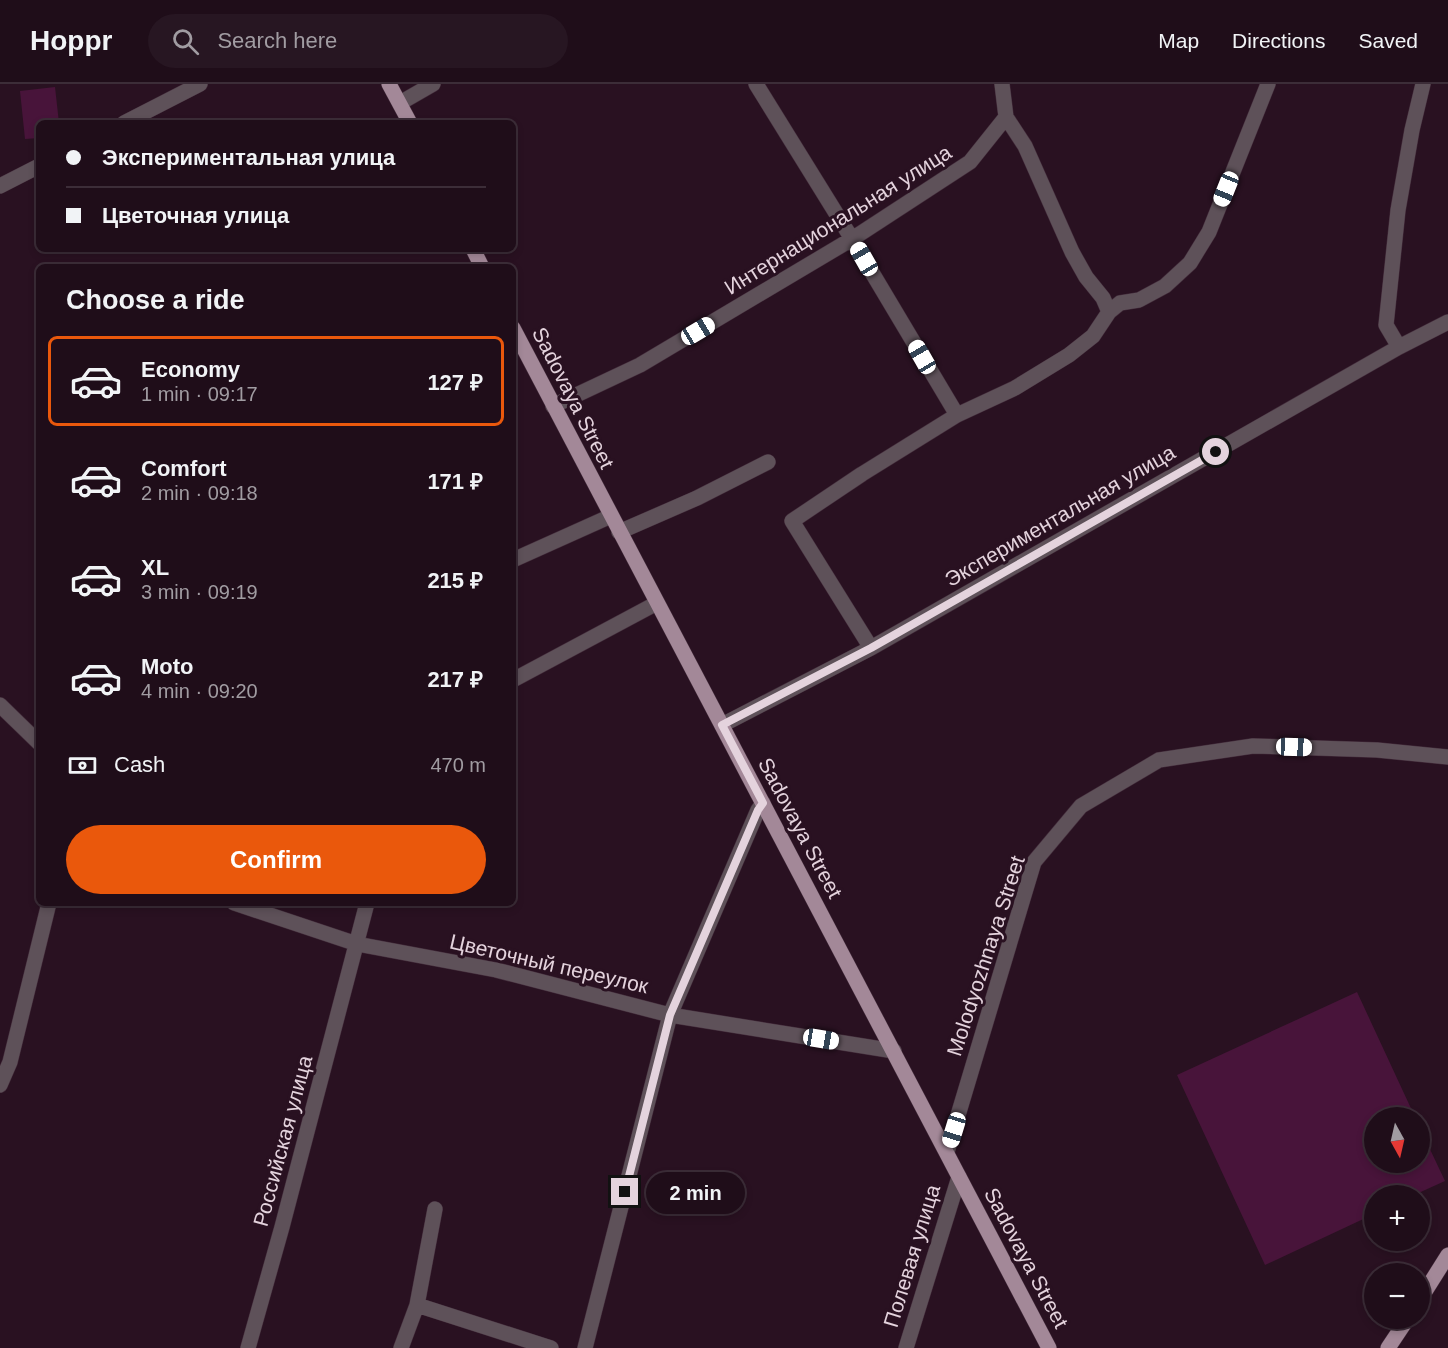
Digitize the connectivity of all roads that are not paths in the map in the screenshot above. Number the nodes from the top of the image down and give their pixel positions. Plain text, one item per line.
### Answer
1 (200, 84) edge
2 (389, 84) edge
3 (433, 84) edge
4 (756, 84) edge
5 (1002, 84) edge
6 (1268, 84) edge
7 (1423, 84) edge
8 (400, 104) junction
9 (1006, 117) junction
10 (130, 120) edge
11 (408, 120) edge
12 (36, 168) edge
13 (0, 186) edge
14 (852, 239) junction
15 (1109, 312) junction
16 (1448, 322) edge
17 (516, 334) edge
18 (1399, 347) junction
19 (553, 406) junction
20 (957, 415) junction
21 (768, 462) dead end
22 (611, 516) junction
23 (619, 532) junction
24 (516, 559) edge
25 (657, 603) junction
26 (871, 648) junction
27 (516, 678) edge
28 (0, 705) edge
29 (722, 725) junction
30 (36, 740) edge
31 (1448, 757) edge
32 (763, 803) junction
33 (48, 906) edge
34 (243, 906) edge
35 (367, 906) edge
36 (357, 944) junction
37 (670, 1015) junction
38 (894, 1051) junction
39 (0, 1085) edge
40 (947, 1152) junction
41 (959, 1177) junction
42 (435, 1209) dead end
43 (1448, 1255) edge
44 (1430, 1284) edge
45 (417, 1305) junction
46 (1401, 1329) edge
47 (248, 1348) edge
48 (401, 1348) edge
49 (551, 1348) edge
50 (585, 1348) edge
51 (906, 1348) edge
52 (1049, 1348) edge
53 (1388, 1348) edge

1 - 10 street
2 - 8 main road
3 - 8 street
4 - 14 street
5 - 9 street
6 - 15 street
7 - 18 street
8 - 11 main road
9 - 14 street, Интернациональная улица
9 - 15 street
12 - 13 street
14 - 19 street, Интернациональная улица
14 - 20 street
15 - 20 street
16 - 18 street, Экспериментальная улица
17 - 19 main road, Sadovaya Street
18 - 26 street, Экспериментальная улица
19 - 22 main road, Sadovaya Street
20 - 26 street
21 - 23 street
22 - 23 main road, Sadovaya Street
22 - 24 street
23 - 25 main road, Sadovaya Street
25 - 27 street
25 - 29 main road, Sadovaya Street
26 - 29 street, Экспериментальная улица
28 - 30 street
29 - 32 main road, Sadovaya Street
31 - 40 street, Molodyozhnaya Street
32 - 37 street
32 - 38 main road, Sadovaya Street
33 - 39 street
34 - 36 street, Цветочный переулок
35 - 36 street, Российская улица
36 - 37 street, Цветочный переулок
36 - 47 street, Российская улица
37 - 38 street, Цветочный переулок
37 - 50 street
38 - 40 main road, Sadovaya Street
40 - 41 main road, Sadovaya Street
41 - 51 street, Полевая улица
41 - 52 main road, Sadovaya Street
42 - 45 street
43 - 44 main road
45 - 48 street
45 - 49 street
46 - 53 main road

